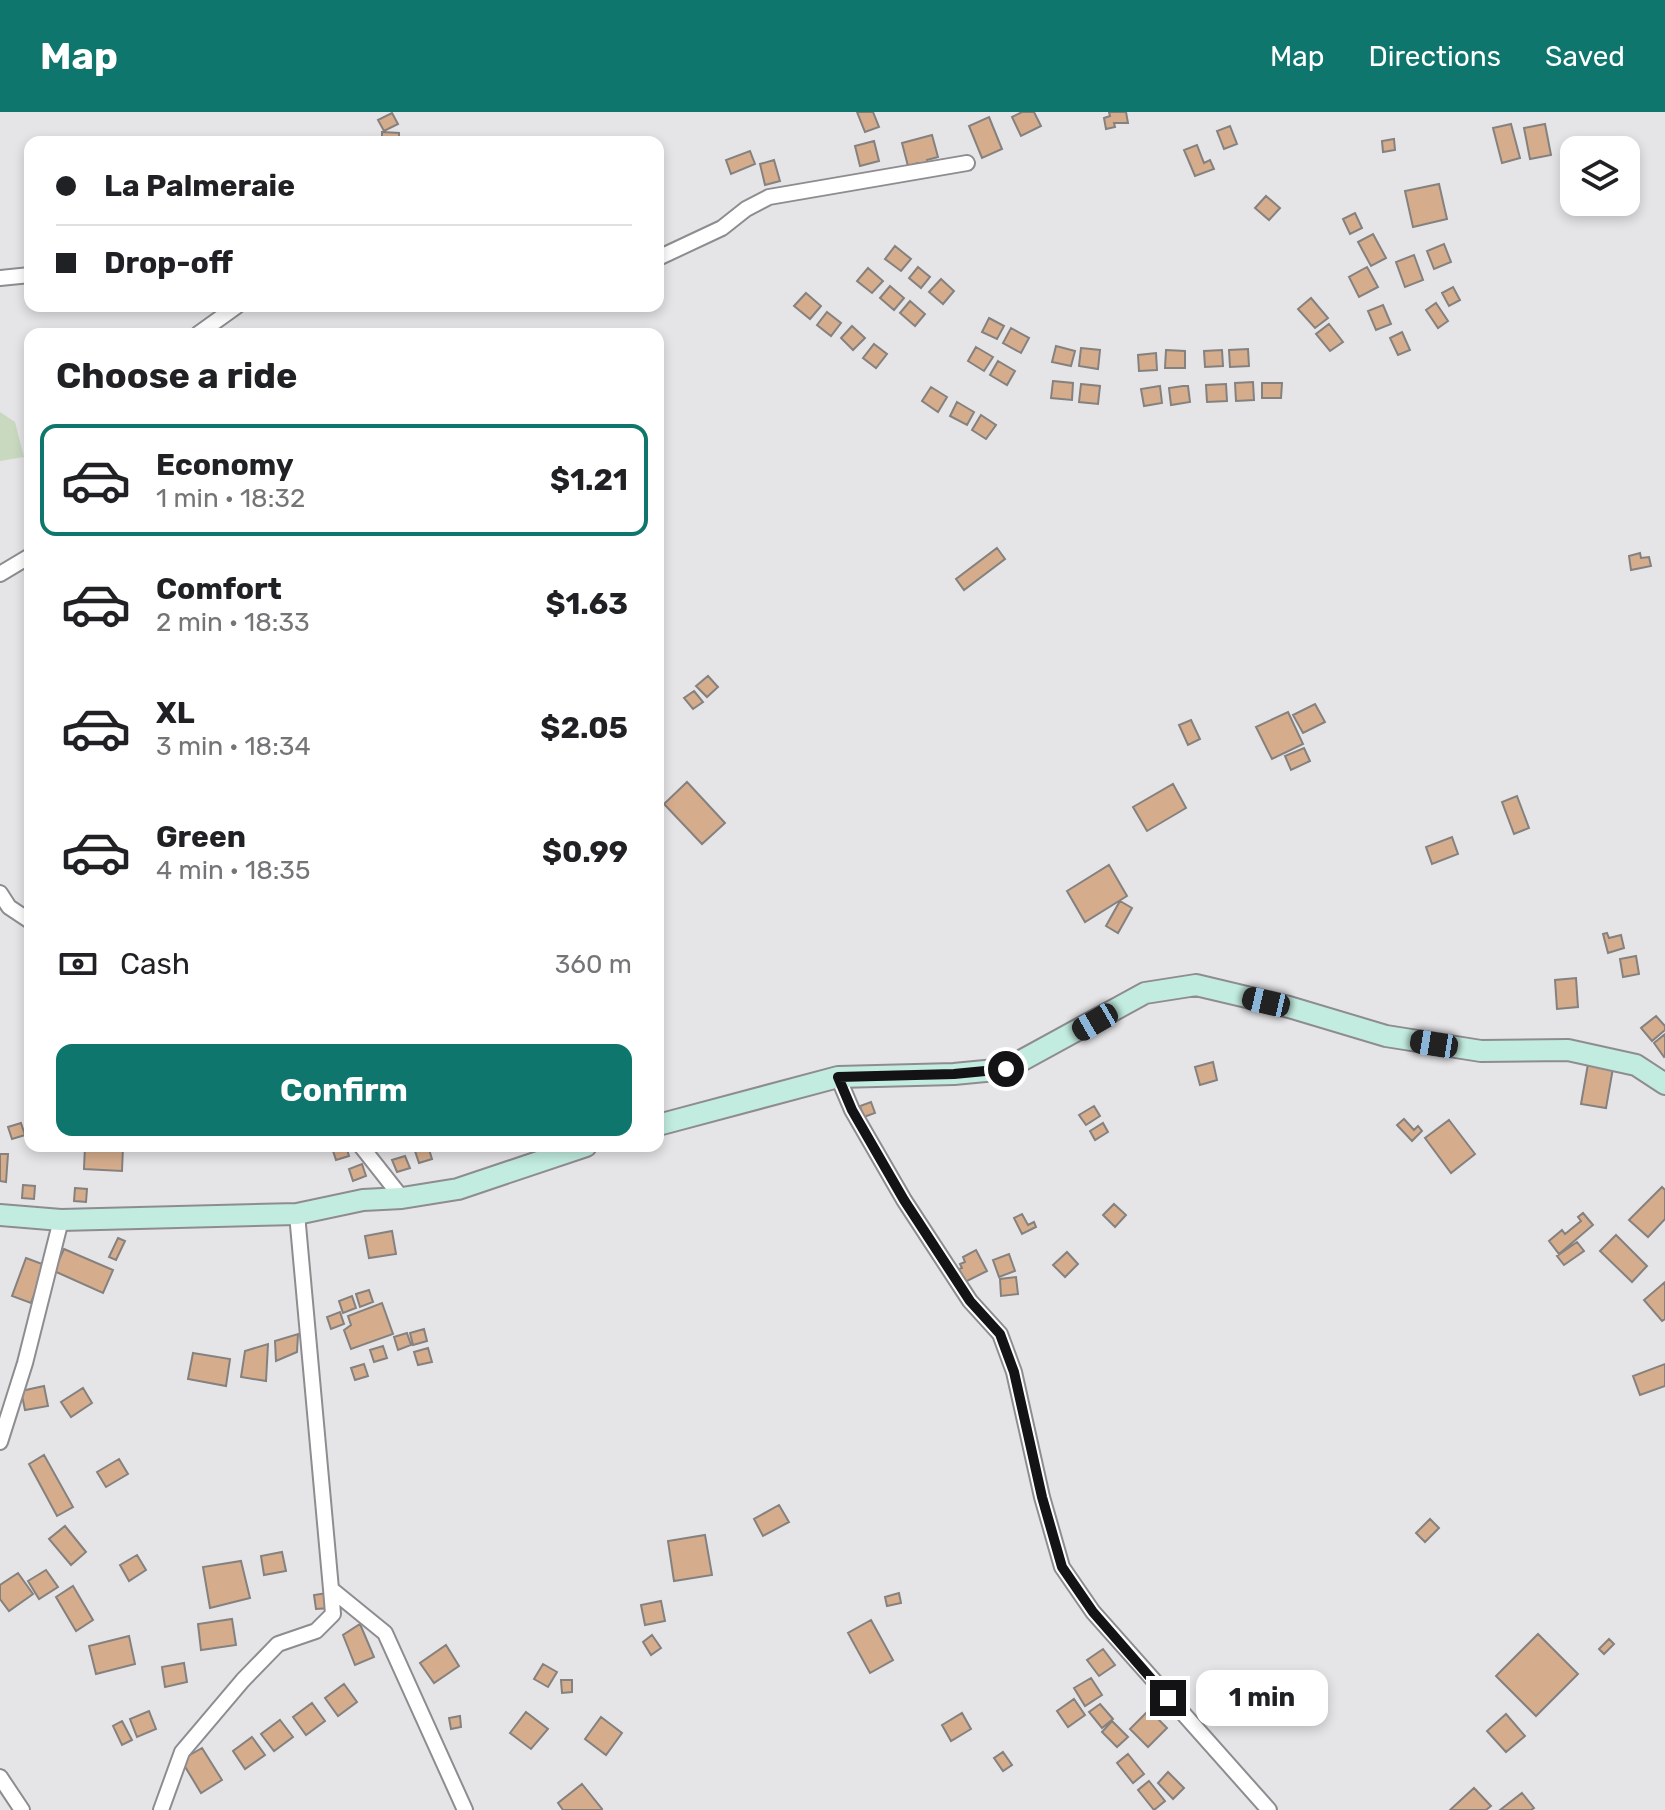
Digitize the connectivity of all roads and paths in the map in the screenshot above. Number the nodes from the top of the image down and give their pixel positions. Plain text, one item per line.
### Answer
1 (967, 163) dead end
2 (664, 255) edge
3 (24, 276) edge
4 (0, 278) edge
5 (229, 312) edge
6 (206, 328) edge
7 (24, 560) edge
8 (0, 574) edge
9 (0, 893) edge
10 (24, 917) edge
11 (838, 1077) junction
12 (1665, 1084) edge
13 (664, 1123) edge
14 (366, 1152) edge
15 (568, 1152) edge
16 (402, 1198) junction
17 (297, 1214) junction
18 (0, 1215) edge
19 (61, 1220) junction
20 (0, 1442) edge
21 (331, 1589) junction
22 (0, 1777) edge
23 (22, 1810) edge
24 (161, 1810) edge
25 (465, 1810) edge
26 (1269, 1810) edge

1 - 2 street
3 - 4 street
5 - 6 street
7 - 8 street
9 - 10 street
11 - 12 street
11 - 13 street
11 - 26 street
14 - 16 street
15 - 16 street
16 - 17 street
17 - 19 street
17 - 21 street
18 - 19 street
19 - 20 street
21 - 24 street
21 - 25 street
22 - 23 street

